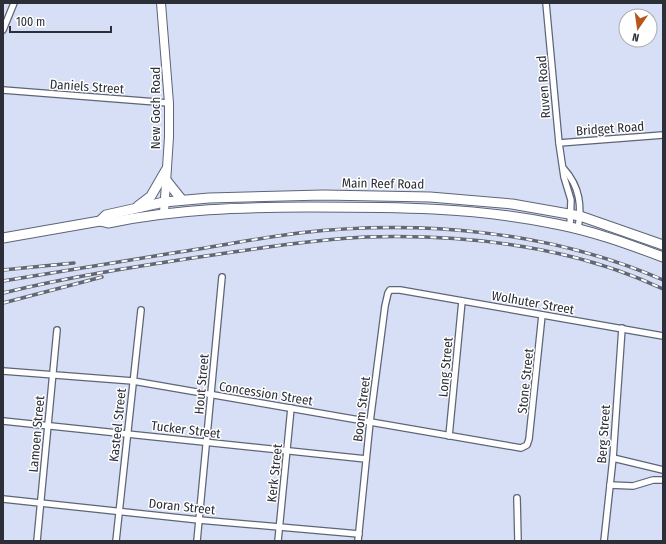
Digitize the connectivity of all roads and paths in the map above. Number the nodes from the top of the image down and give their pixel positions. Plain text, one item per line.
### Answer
1 (14, 3) edge
2 (161, 3) edge
3 (546, 3) edge
4 (3, 30) edge
5 (3, 90) edge
6 (169, 103) junction
7 (663, 135) edge
8 (559, 143) junction
9 (564, 169) junction
10 (166, 170) junction
11 (166, 180) junction
12 (182, 200) junction
13 (164, 202) junction
14 (134, 210) junction
15 (164, 213) junction
16 (576, 215) junction
17 (100, 221) junction
18 (574, 228) junction
19 (3, 238) edge
20 (663, 245) edge
21 (663, 257) edge
22 (222, 277) dead end
23 (400, 290) joint
24 (462, 300) junction
25 (141, 310) dead end
26 (542, 315) junction
27 (622, 328) junction
28 (57, 330) dead end
29 (663, 336) edge
30 (3, 371) edge
31 (53, 374) junction
32 (133, 381) junction
33 (211, 395) junction
34 (292, 408) junction
35 (3, 421) edge
36 (370, 422) junction
37 (48, 426) junction
38 (128, 433) junction
39 (449, 436) junction
40 (208, 444) junction
41 (524, 447) joint
42 (287, 450) junction
43 (612, 458) junction
44 (366, 459) junction
45 (663, 470) edge
46 (663, 480) edge
47 (610, 484) junction
48 (517, 498) dead end
49 (3, 499) edge
50 (41, 502) junction
51 (120, 511) junction
52 (200, 520) junction
53 (279, 526) junction
54 (359, 534) junction
55 (37, 541) edge
56 (116, 541) edge
57 (197, 541) edge
58 (278, 541) edge
59 (358, 541) edge
60 (518, 541) edge
61 (604, 541) edge

1 - 4 street
2 - 6 main road, New Goch Road
3 - 8 street, Ruven Road
5 - 6 street, Daniels Street
6 - 10 main road, New Goch Road
7 - 8 street, Bridget Road
8 - 9 street, Ruven Road
9 - 16 street, Ruven Road
9 - 16 street, Ruven Road
10 - 11 main road, New Goch Road
10 - 14 main road
11 - 12 main road
11 - 13 main road, New Goch Road
12 - 13 main road, Main Reef Road
12 - 16 main road, Main Reef Road
13 - 14 main road, Main Reef Road
13 - 15 main road, New Goch Road
14 - 17 main road, Main Reef Road
15 - 17 main road, Main Reef Road
15 - 18 main road, Main Reef Road
16 - 18 street, Ruven Road
16 - 20 main road, Main Reef Road
17 - 19 main road, Main Reef Road
18 - 21 main road, Main Reef Road
22 - 33 street, Hout Street
23 - 24 street, Wolhuter Street
23 - 36 street, Boom Street
24 - 26 street, Wolhuter Street
24 - 39 street, Long Street
25 - 32 street, Kasteel Street
26 - 27 street, Wolhuter Street
26 - 41 street, Stone Street
27 - 29 street, Wolhuter Street
27 - 43 street, Berg Street
28 - 31 street, Lamoen Street
30 - 31 street, Concession Street
31 - 32 street, Concession Street
31 - 37 street, Lamoen Street
32 - 33 street, Concession Street
32 - 38 street, Kasteel Street
33 - 34 street, Concession Street
33 - 40 street, Hout Street
34 - 36 street, Concession Street
34 - 42 street, Kerk Street
35 - 37 street, Tucker Street
36 - 39 street, Concession Street
36 - 44 street, Boom Street
37 - 38 street, Tucker Street
37 - 50 street, Lamoen Street
38 - 40 street, Tucker Street
38 - 51 street, Kasteel Street
39 - 41 street, Concession Street
40 - 42 street, Tucker Street
40 - 52 street, Hout Street
42 - 44 street, Tucker Street
42 - 53 street, Kerk Street
43 - 45 street
43 - 47 street, Berg Street
44 - 54 street, Boom Street
46 - 47 street
47 - 61 street, Berg Street
48 - 60 street
49 - 50 street, Doran Street
50 - 51 street, Doran Street
50 - 55 street, Lamoen Street
51 - 52 street, Doran Street
51 - 56 street, Kasteel Street
52 - 53 street, Doran Street
52 - 57 street, Hout Street
53 - 54 street, Doran Street
53 - 58 street, Kerk Street
54 - 59 street, Boom Street

